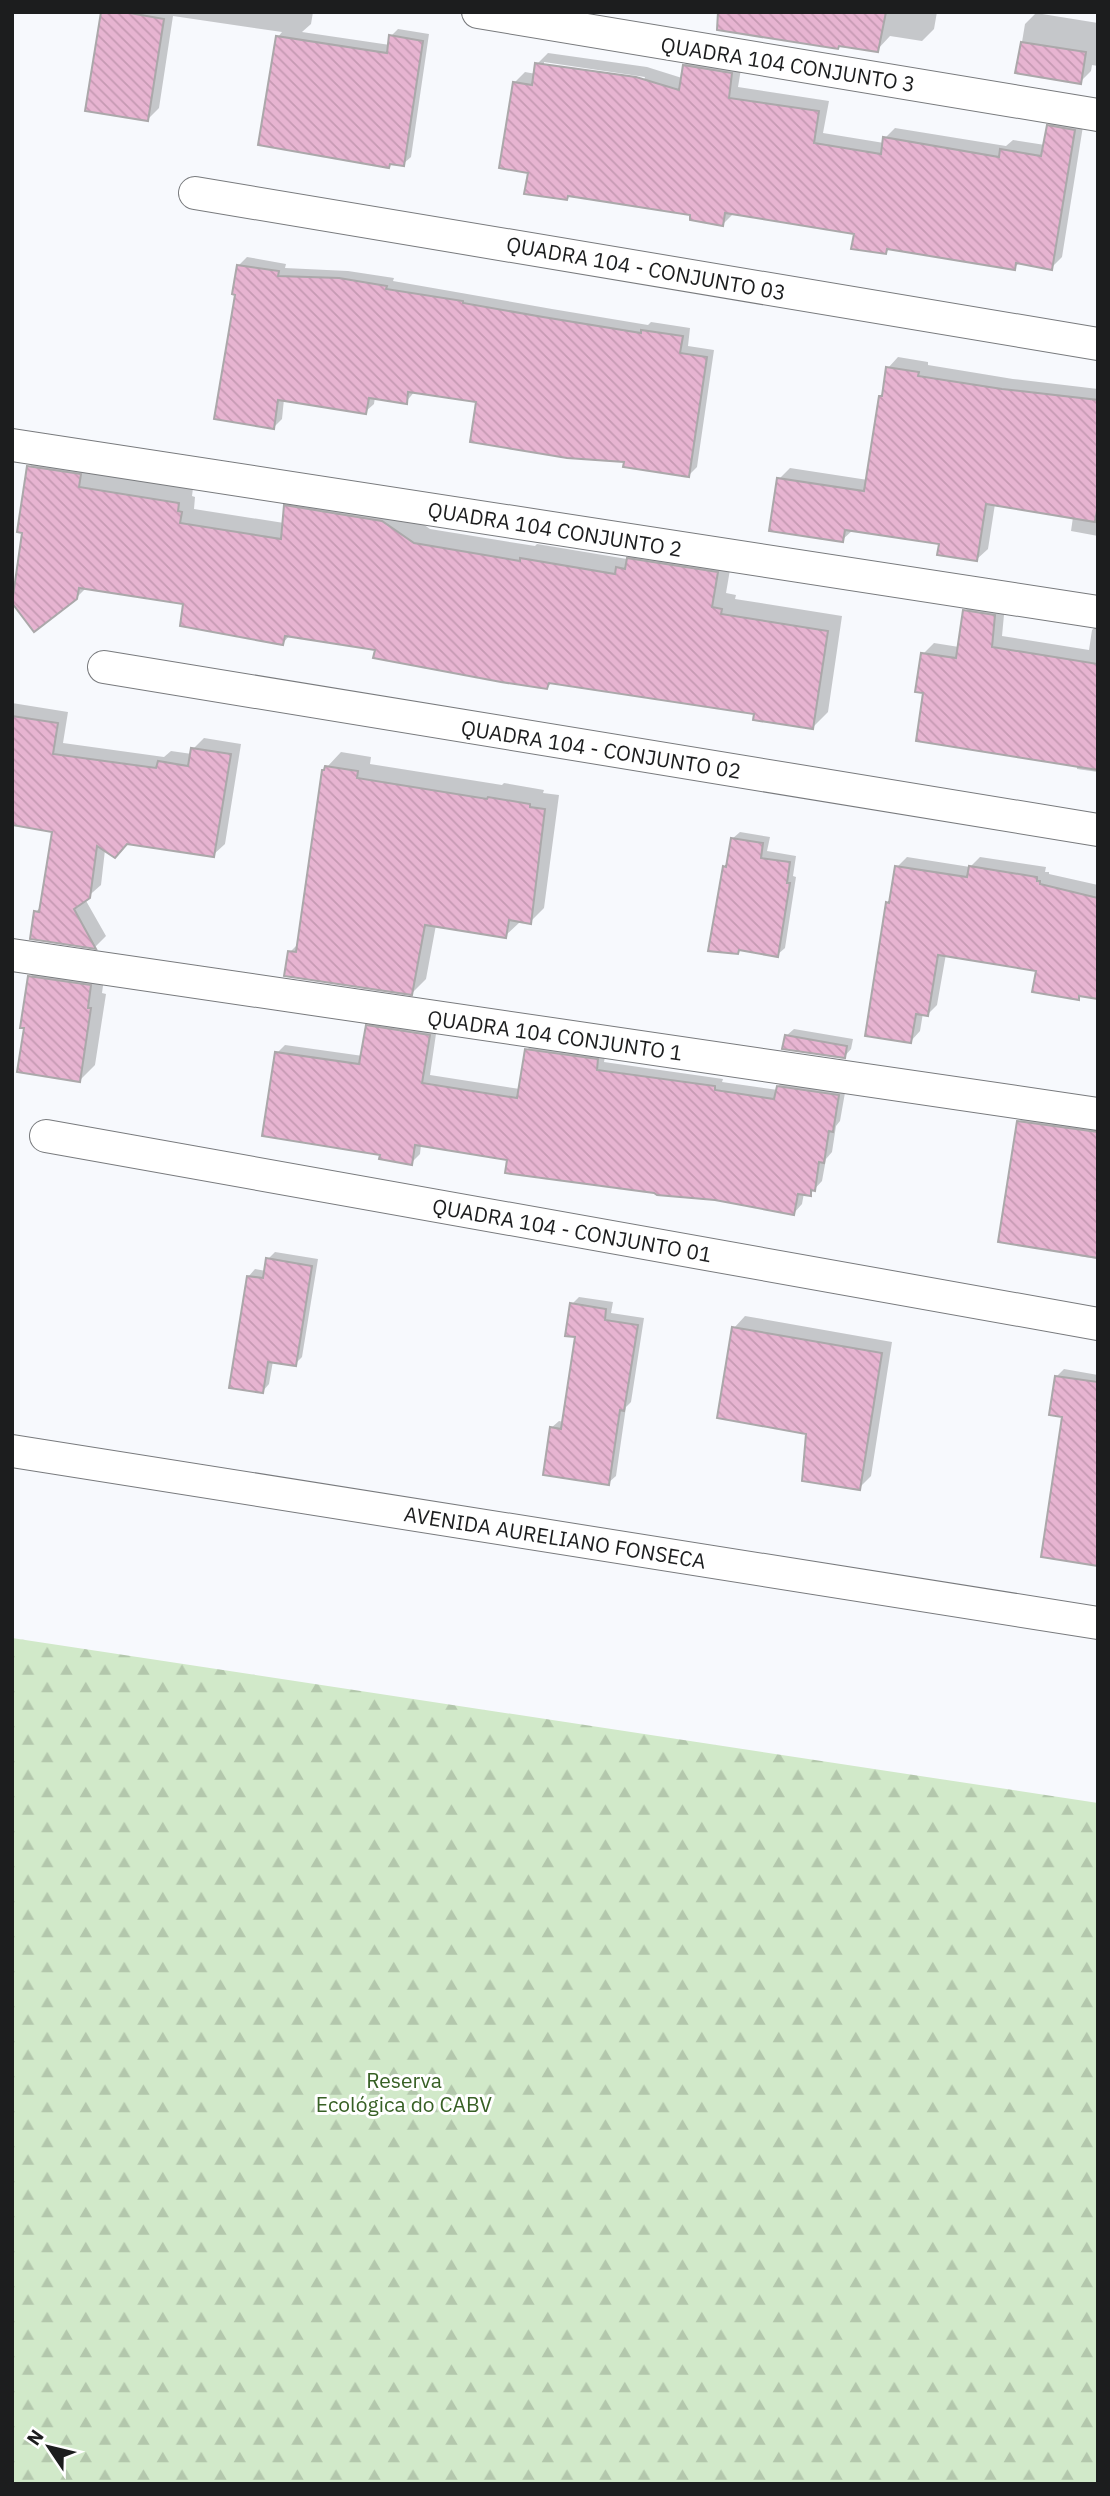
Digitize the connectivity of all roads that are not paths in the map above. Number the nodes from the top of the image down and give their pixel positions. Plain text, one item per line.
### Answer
1 (478, 12) edge
2 (1098, 115) edge
3 (195, 192) dead end
4 (1098, 344) edge
5 (12, 445) edge
6 (1098, 612) edge
7 (104, 667) dead end
8 (1098, 830) edge
9 (12, 955) edge
10 (1098, 1114) edge
11 (46, 1136) dead end
12 (1098, 1324) edge
13 (12, 1451) edge
14 (1098, 1623) edge

1 - 2 street, QUADRA 104 CONJUNTO 3
3 - 4 street, QUADRA 104 - CONJUNTO 03
5 - 6 street, QUADRA 104 CONJUNTO 2
7 - 8 street, QUADRA 104 - CONJUNTO 02
9 - 10 street, QUADRA 104 CONJUNTO 1
11 - 12 street, QUADRA 104 - CONJUNTO 01
13 - 14 street, AVENIDA AURELIANO FONSECA

